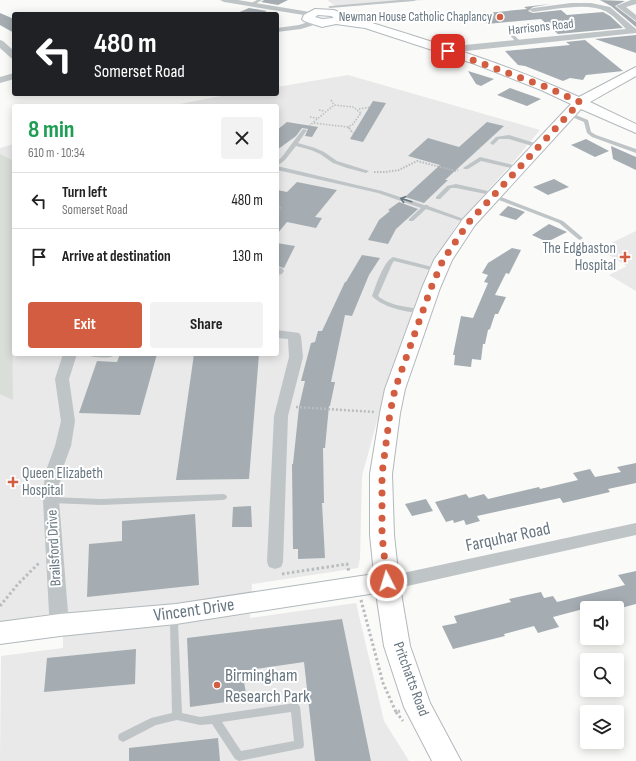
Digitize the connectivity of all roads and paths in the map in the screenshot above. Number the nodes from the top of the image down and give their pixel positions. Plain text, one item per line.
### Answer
1 (224, 0) edge
2 (260, 0) edge
3 (414, 0) edge
4 (636, 1) edge
5 (251, 5) junction
6 (330, 10) edge
7 (533, 10) dead end
8 (313, 16) junction
9 (636, 19) edge
10 (525, 25) dead end
11 (279, 30) edge
12 (635, 31) edge
13 (519, 42) junction
14 (0, 44) edge
15 (448, 51) junction
16 (12, 54) edge
17 (636, 71) edge
18 (12, 77) edge
19 (0, 80) edge
20 (331, 100) dead end
21 (334, 105) junction
22 (370, 107) dead end
23 (574, 108) junction
24 (359, 109) junction
25 (319, 110) dead end
26 (325, 112) junction
27 (310, 117) dead end
28 (317, 118) junction
29 (358, 118) junction
30 (362, 119) dead end
31 (348, 127) junction
32 (636, 129) edge
33 (305, 130) dead end
34 (354, 133) dead end
35 (493, 143) dead end
36 (295, 144) junction
37 (539, 146) junction
38 (636, 151) edge
39 (279, 162) edge
40 (279, 168) edge
41 (466, 168) joint
42 (519, 168) junction
43 (366, 171) joint
44 (494, 195) junction
45 (438, 198) dead end
46 (281, 206) dead end
47 (426, 206) junction
48 (279, 208) edge
49 (411, 220) dead end
50 (469, 222) junction
51 (580, 238) dead end
52 (438, 270) junction
53 (422, 311) junction
54 (279, 334) edge
55 (69, 356) edge
56 (283, 406) junction
57 (390, 413) junction
58 (223, 497) dead end
59 (51, 500) junction
60 (636, 529) edge
61 (54, 555) junction
62 (347, 564) dead end
63 (276, 568) joint
64 (387, 581) junction
65 (0, 606) edge
66 (176, 614) junction
67 (60, 625) junction
68 (0, 634) edge
69 (178, 716) junction
70 (214, 719) junction
71 (123, 737) dead end
72 (447, 761) edge

1 - 5 street
2 - 5 lane
3 - 6 lane
4 - 9 street
5 - 8 street
6 - 8 street
6 - 8 street
6 - 15 street
7 - 12 street
8 - 11 street
10 - 13 lane
12 - 13 street, Harrisons Road
13 - 15 street, Harrisons Road
14 - 16 street
15 - 23 street
17 - 23 street, Pritchatts Road
18 - 19 street
20 - 21 path
21 - 24 path
21 - 26 path
22 - 24 path
23 - 32 street
23 - 37 street, Pritchatts Road
23 - 38 lane
24 - 29 path
25 - 26 path
26 - 28 path
27 - 28 path
28 - 31 path
29 - 30 path
29 - 31 path
31 - 34 path
33 - 36 lane
35 - 37 lane
36 - 39 lane
36 - 43 lane
37 - 42 street, Pritchatts Road
47 -> 40 lane
41 - 42 lane
41 - 43 path
42 - 44 street, Pritchatts Road
44 - 45 lane
44 - 50 street, Pritchatts Road
44 - 51 lane
46 - 48 path
47 - 49 lane
47 - 50 lane
50 - 52 street, Pritchatts Road
52 - 53 street, Pritchatts Road
52 - 53 lane
53 - 57 street, Pritchatts Road
54 - 56 street
55 - 59 street, Brailsford Drive
56 - 57 path
56 - 63 street
57 - 64 street, Pritchatts Road
58 - 59 lane
59 - 61 street, Brailsford Drive
60 - 64 street, Farquhar Road
61 - 65 path
61 - 67 street, Brailsford Drive
62 - 63 path
64 - 66 street, Vincent Drive
64 - 72 street, Pritchatts Road
66 - 67 street, Vincent Drive
66 - 69 lane
67 - 68 street, Vincent Drive
69 - 70 lane
69 - 71 lane
70 - 70 lane

